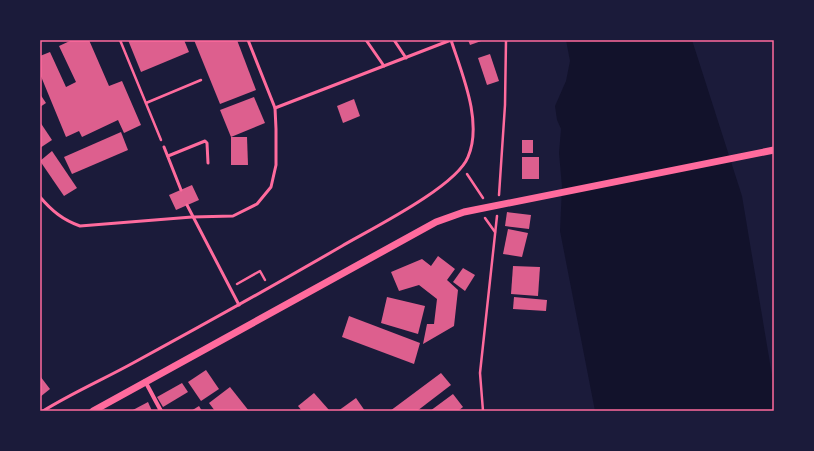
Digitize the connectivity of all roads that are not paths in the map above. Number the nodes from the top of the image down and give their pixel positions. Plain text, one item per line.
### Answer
1 (248, 40) edge
2 (366, 40) edge
3 (394, 40) edge
4 (451, 40) edge
5 (406, 58) junction
6 (384, 66) junction
7 (274, 108) junction
8 (164, 147) road end
9 (774, 150) edge
10 (168, 156) junction
11 (208, 162) dead end
12 (181, 190) dead end
13 (40, 197) edge
14 (187, 205) dead end
15 (192, 217) junction
16 (239, 305) junction
17 (145, 381) junction
18 (43, 411) edge
19 (93, 411) edge
20 (161, 411) edge

1 - 7 lane
2 - 6 lane
3 - 5 lane
4 - 5 lane
4 - 16 lane
5 - 6 lane
6 - 7 lane
7 - 15 lane
8 - 10 lane
9 - 17 street
10 - 11 lane
10 - 12 lane
13 - 15 lane
14 - 15 lane
15 - 16 lane
16 - 18 lane
17 - 19 street
17 - 20 street

